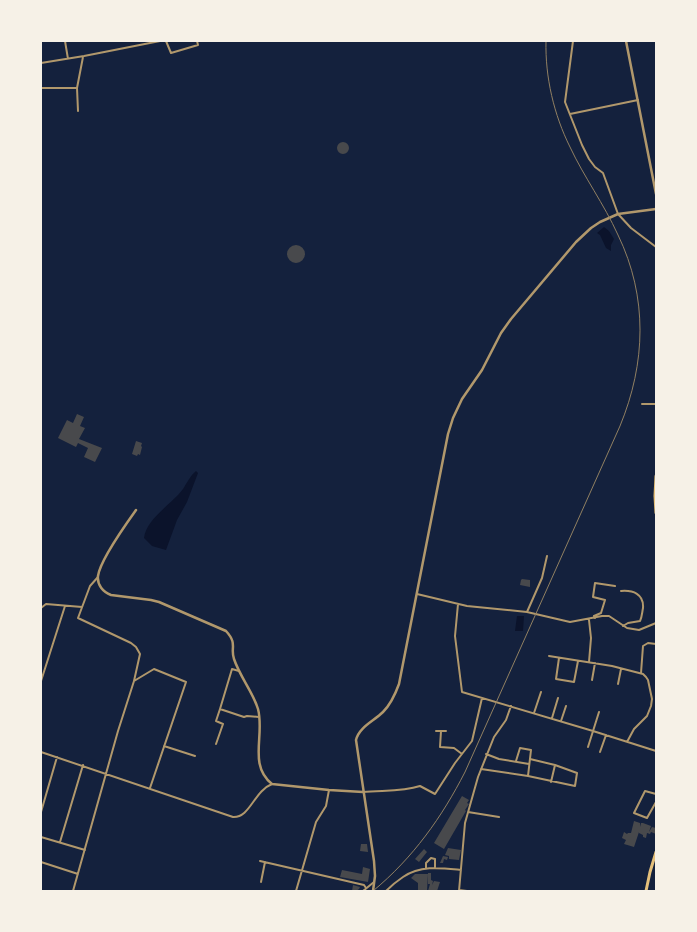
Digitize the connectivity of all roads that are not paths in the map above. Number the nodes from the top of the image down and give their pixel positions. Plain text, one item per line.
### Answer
1 (66, 41) edge
2 (160, 41) edge
3 (166, 41) edge
4 (197, 41) edge
5 (573, 41) edge
6 (626, 41) edge
7 (84, 56) junction
8 (68, 59) junction
9 (41, 62) edge
10 (41, 88) edge
11 (77, 88) junction
12 (638, 100) junction
13 (78, 111) dead end
14 (570, 114) junction
15 (656, 194) edge
16 (656, 209) edge
17 (618, 214) junction
18 (656, 247) edge
19 (642, 404) dead end
20 (656, 404) edge
21 (656, 476) edge
22 (136, 510) dead end
23 (656, 513) edge
24 (547, 556) dead end
25 (98, 577) junction
26 (615, 586) dead end
27 (621, 591) dead end
28 (417, 594) junction
29 (458, 604) junction
30 (65, 606) junction
31 (82, 607) junction
32 (41, 608) edge
33 (529, 613) junction
34 (594, 618) junction
35 (588, 619) junction
36 (656, 623) edge
37 (624, 626) junction
38 (656, 644) edge
39 (549, 656) dead end
40 (559, 658) junction
41 (578, 661) junction
42 (589, 662) junction
43 (595, 663) junction
44 (622, 669) junction
45 (240, 672) junction
46 (641, 673) junction
47 (42, 675) edge
48 (592, 680) dead end
49 (41, 681) edge
50 (134, 681) junction
51 (618, 684) dead end
52 (541, 692) dead end
53 (482, 698) junction
54 (558, 698) dead end
55 (511, 706) junction
56 (566, 706) dead end
57 (220, 709) junction
58 (599, 712) dead end
59 (534, 713) junction
60 (259, 717) junction
61 (552, 718) junction
62 (561, 721) junction
63 (436, 731) dead end
64 (441, 731) junction
65 (446, 731) dead end
66 (593, 731) junction
67 (606, 735) junction
68 (627, 742) junction
69 (216, 744) dead end
70 (164, 746) junction
71 (588, 747) dead end
72 (656, 751) edge
73 (41, 752) edge
74 (600, 752) dead end
75 (462, 754) junction
76 (486, 754) junction
77 (195, 756) dead end
78 (57, 757) junction
79 (530, 760) junction
80 (516, 762) junction
81 (529, 764) junction
82 (82, 765) junction
83 (555, 765) junction
84 (481, 769) junction
85 (106, 773) junction
86 (528, 776) junction
87 (551, 782) junction
88 (272, 784) junction
89 (150, 788) junction
90 (329, 790) junction
91 (363, 792) junction
92 (656, 794) edge
93 (656, 802) edge
94 (41, 812) edge
95 (468, 812) junction
96 (500, 817) dead end
97 (41, 837) edge
98 (60, 842) junction
99 (85, 850) junction
100 (656, 852) edge
101 (260, 861) dead end
102 (41, 862) edge
103 (265, 862) junction
104 (435, 867) junction
105 (426, 868) junction
106 (302, 870) junction
107 (461, 870) junction
108 (78, 874) junction
109 (374, 881) junction
110 (261, 882) dead end
111 (366, 888) junction
112 (459, 890) edge
113 (73, 891) edge
114 (296, 891) edge
115 (363, 891) edge
116 (373, 891) edge
117 (386, 891) edge
118 (467, 891) edge
119 (646, 891) edge

1 - 8 street
2 - 7 street
3 - 4 street
5 - 14 street
6 - 12 street
7 - 8 street
7 - 11 street
8 - 9 street
10 - 11 street
11 - 13 street
12 - 14 street
12 - 15 street
14 - 17 street
16 - 17 street
17 - 18 street
17 - 28 street
19 - 20 street
21 - 23 main road
22 - 25 street
24 - 33 street
25 - 31 street
25 - 45 street
26 - 34 street
27 - 37 street
28 - 29 street
28 - 91 street
29 - 33 street
29 - 53 street
30 - 31 street
30 - 32 street
30 - 47 street
31 - 50 street
33 - 35 street
34 - 35 street
34 - 37 street
35 - 42 street
36 - 37 street
38 - 46 street
39 - 40 street
40 - 41 street
40 - 41 street
41 - 42 street
42 - 43 street
43 - 44 street
43 - 48 street
44 - 46 street
44 - 51 street
45 - 57 street
45 - 60 street
46 - 68 street
47 - 49 street
50 - 70 street
50 - 85 street
52 - 59 street
53 - 55 street
53 - 75 street
54 - 61 street
55 - 59 street
55 - 76 street
56 - 62 street
57 - 60 street
57 - 69 street
58 - 66 street
59 - 61 street
60 - 88 street
61 - 62 street
62 - 66 street
63 - 64 street
64 - 65 street
64 - 75 street
66 - 67 street
66 - 71 street
67 - 68 street
67 - 74 street
68 - 72 street
70 - 77 street
70 - 89 street
73 - 78 street
75 - 91 street
76 - 80 street
76 - 84 street
78 - 82 street
78 - 94 street
79 - 80 street
79 - 81 street
79 - 83 street
80 - 81 street
81 - 86 street
82 - 85 street
82 - 98 street
83 - 87 street
83 - 87 street
84 - 86 street
84 - 95 street
85 - 89 street
85 - 99 street
86 - 87 street
88 - 89 street
88 - 90 street
90 - 91 street
90 - 106 street
91 - 109 street
92 - 93 street
95 - 96 street
95 - 107 street
97 - 98 street
98 - 99 street
99 - 108 street
100 - 119 main road
101 - 103 street
102 - 108 street
103 - 106 street
103 - 110 street
104 - 105 street
104 - 105 street
104 - 107 street
105 - 117 street
106 - 111 street
106 - 114 street
107 - 112 street
108 - 113 street
109 - 111 street
109 - 116 street
111 - 115 street
112 - 118 street

